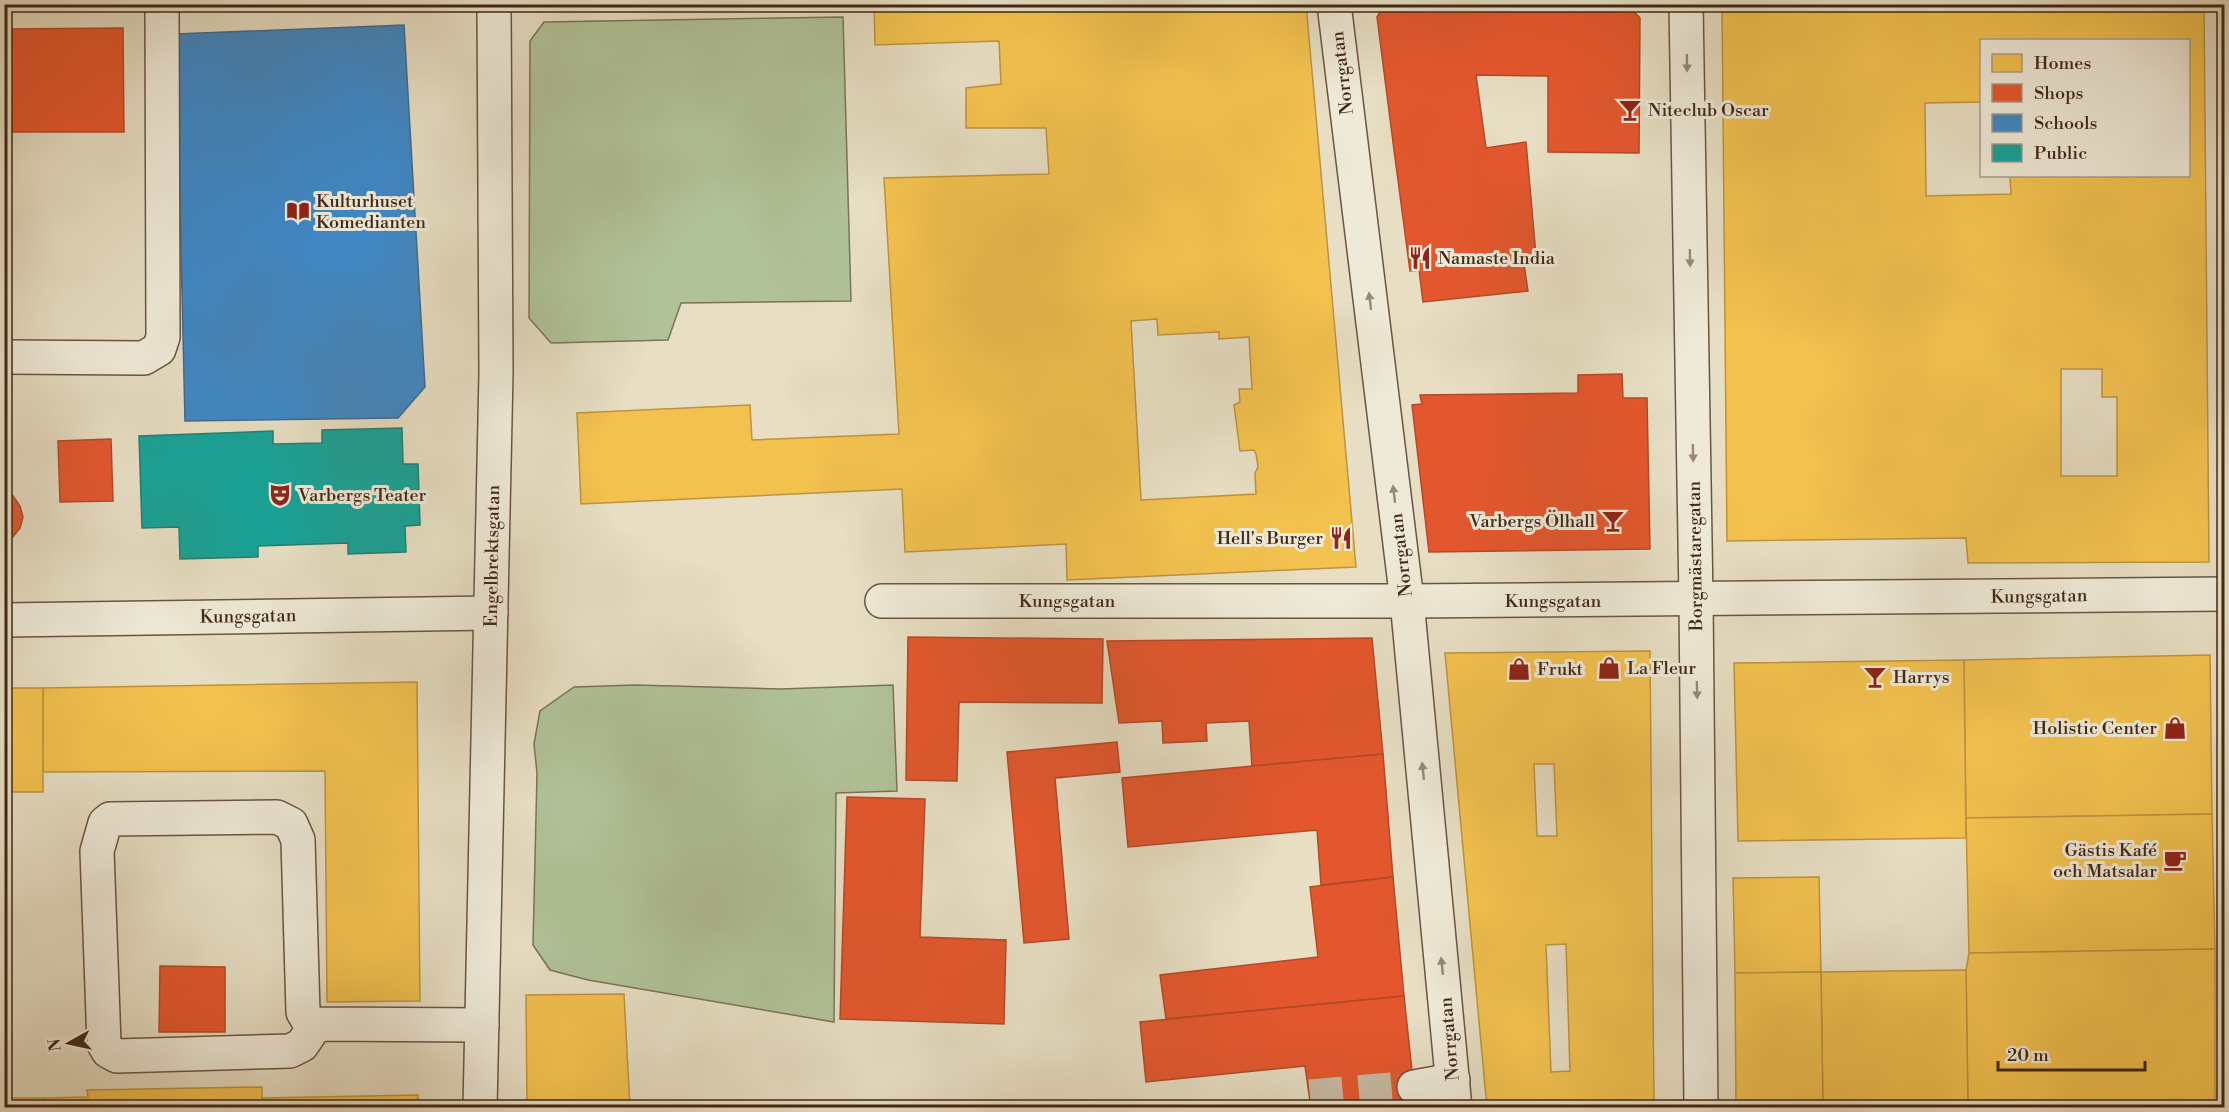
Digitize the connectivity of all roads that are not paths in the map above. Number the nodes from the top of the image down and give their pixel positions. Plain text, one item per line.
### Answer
1 (162, 4) edge
2 (494, 4) edge
3 (1334, 4) edge
4 (1686, 4) edge
5 (4, 357) edge
6 (2224, 594) edge
7 (1696, 600) junction
8 (882, 601) dead end
9 (1407, 602) junction
10 (491, 613) junction
11 (4, 620) edge
12 (316, 1024) junction
13 (482, 1025) junction
14 (1414, 1088) tunnel mouth
15 (1454, 1094) edge
16 (480, 1107) edge
17 (1701, 1107) edge

1 - 5 street
2 - 10 street, Engelbrektsgatan
9 -> 3 street, Norrgatan
4 -> 7 street, Borgmästaregatan
6 - 7 street, Kungsgatan
7 - 9 street, Kungsgatan
7 -> 17 street, Borgmästaregatan
8 - 9 street, Kungsgatan
15 -> 9 street, Norrgatan
10 - 11 street, Kungsgatan
10 - 13 street, Engelbrektsgatan
12 - 12 street
12 - 13 street
13 - 16 street, Engelbrektsgatan
14 - 15 street

